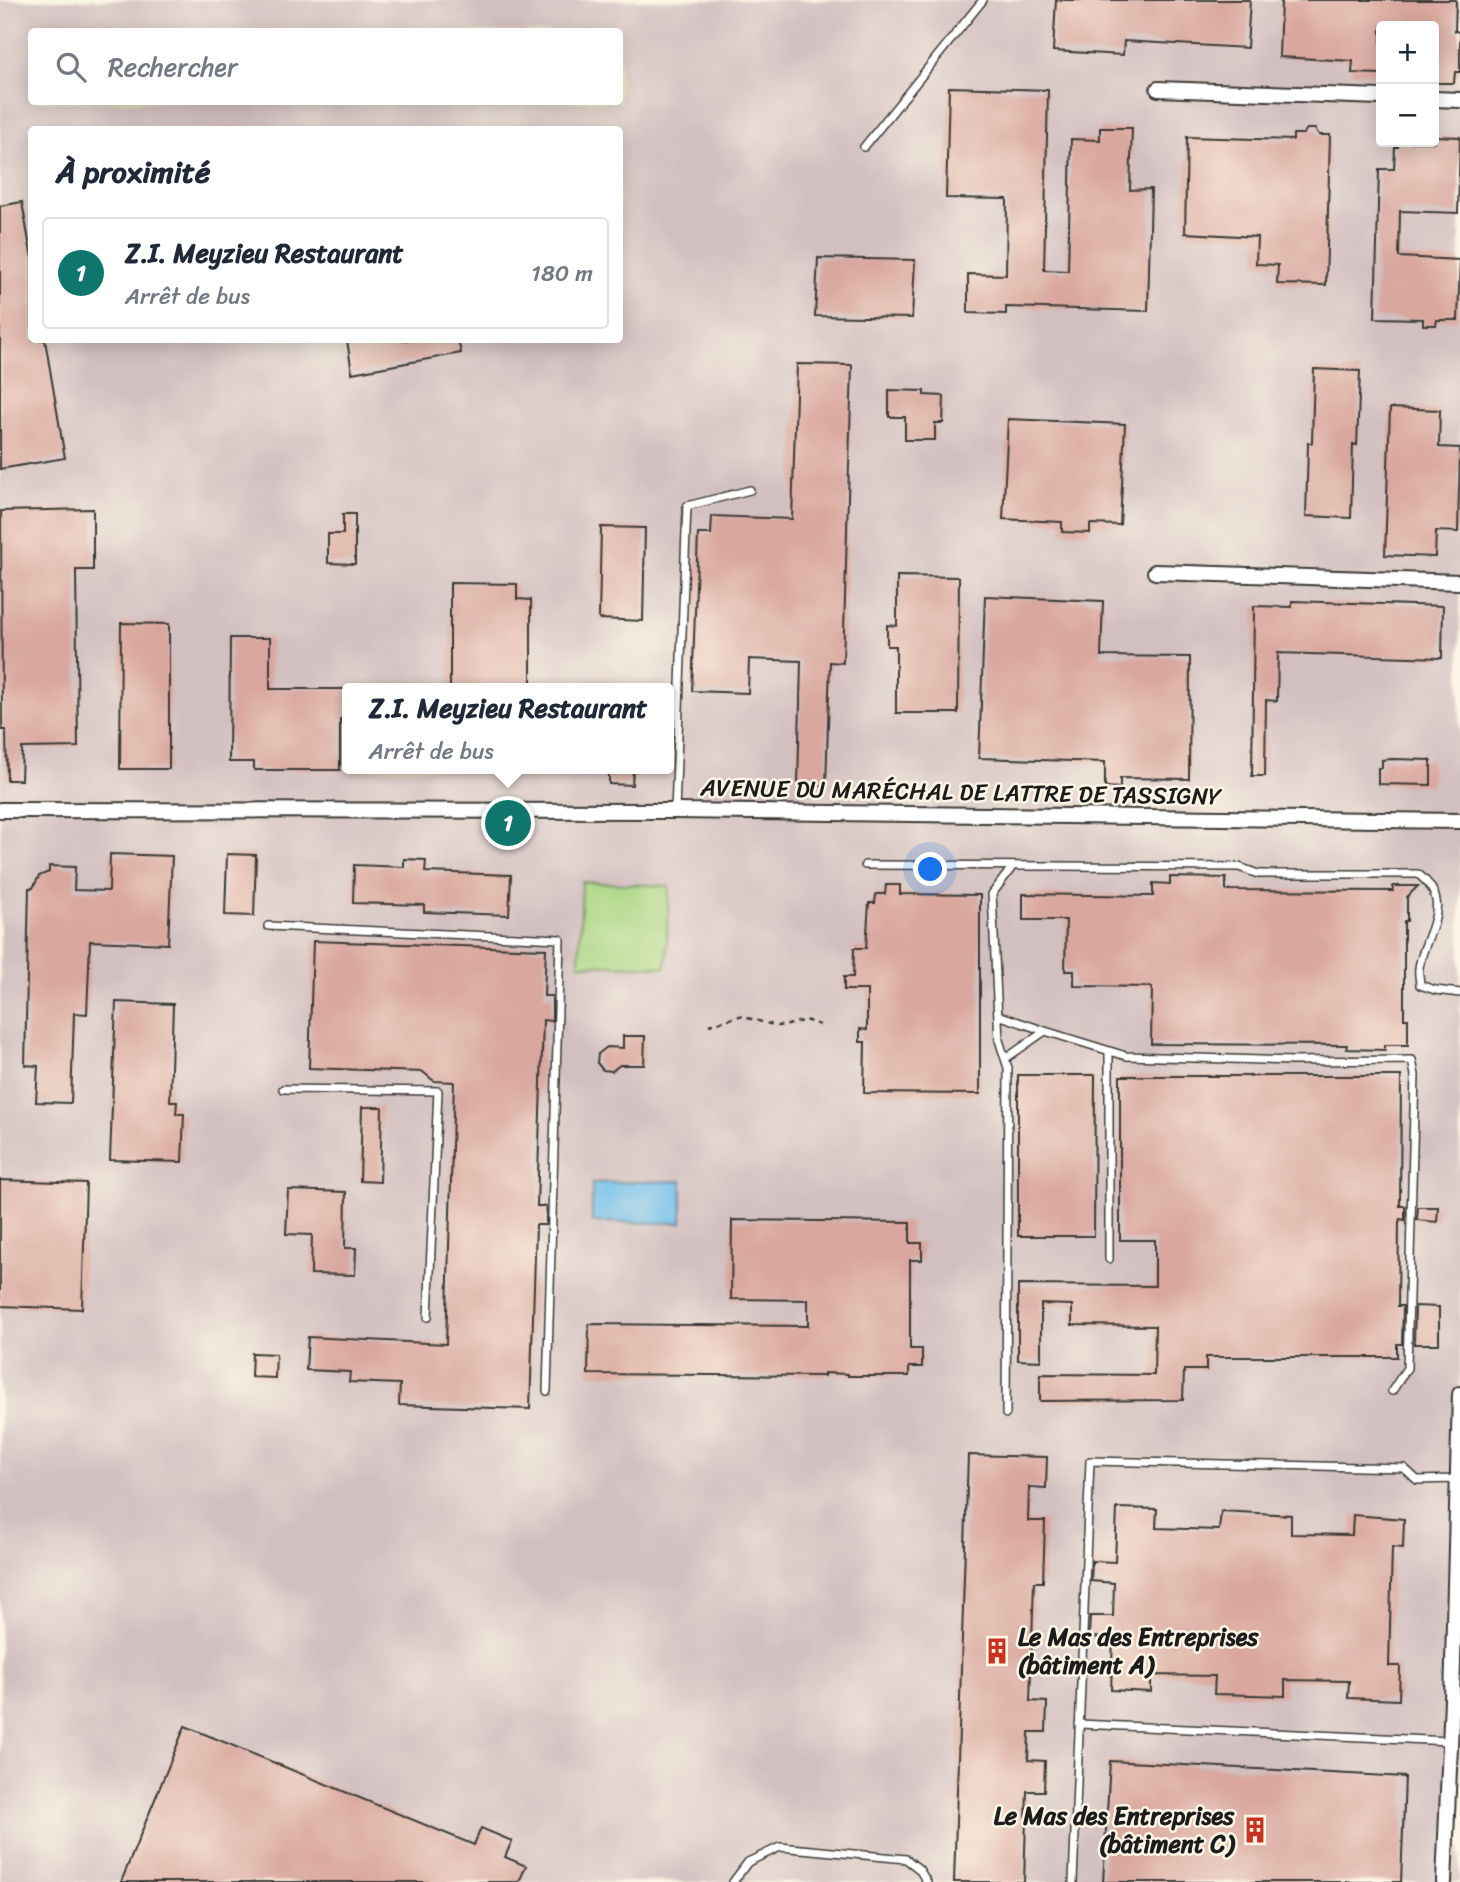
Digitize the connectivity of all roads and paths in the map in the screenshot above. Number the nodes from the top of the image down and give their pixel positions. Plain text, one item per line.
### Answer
1 (983, 0) edge
2 (1158, 89) dead end
3 (1376, 97) edge
4 (1439, 99) edge
5 (1460, 100) edge
6 (864, 147) dead end
7 (750, 490) dead end
8 (1155, 572) dead end
9 (1460, 582) edge
10 (0, 810) edge
11 (675, 811) junction
12 (1460, 821) edge
13 (865, 865) dead end
14 (1013, 866) junction
15 (268, 926) dead end
16 (1460, 993) edge
17 (998, 1015) junction
18 (709, 1025) dead end
19 (823, 1027) dead end
20 (1045, 1031) junction
21 (1109, 1051) junction
22 (1005, 1059) junction
23 (283, 1089) dead end
24 (1108, 1259) dead end
25 (428, 1317) dead end
26 (547, 1391) dead end
27 (1392, 1391) dead end
28 (1460, 1394) edge
29 (1006, 1413) dead end
30 (1458, 1479) junction
31 (1079, 1724) junction
32 (1450, 1741) junction
33 (733, 1882) edge
34 (927, 1882) edge
35 (1073, 1882) edge
36 (1444, 1882) edge

1 - 6 lane
2 - 3 street
4 - 5 street
7 - 11 lane
8 - 9 street
10 - 11 street, AVENUE DU MARÉCHAL DE LATTRE DE TASSIGNY
11 - 12 street, AVENUE DU MARÉCHAL DE LATTRE DE TASSIGNY
13 - 14 lane
14 - 16 lane
14 - 17 lane
15 - 26 lane
17 - 20 lane
17 - 22 lane
18 - 19 path
20 - 21 lane
20 - 22 lane
21 - 24 lane
21 - 27 lane
22 - 29 lane
23 - 25 lane
28 - 30 street
30 - 31 lane
30 - 32 street
31 - 32 lane
31 - 35 lane
32 - 36 street
33 - 34 lane

